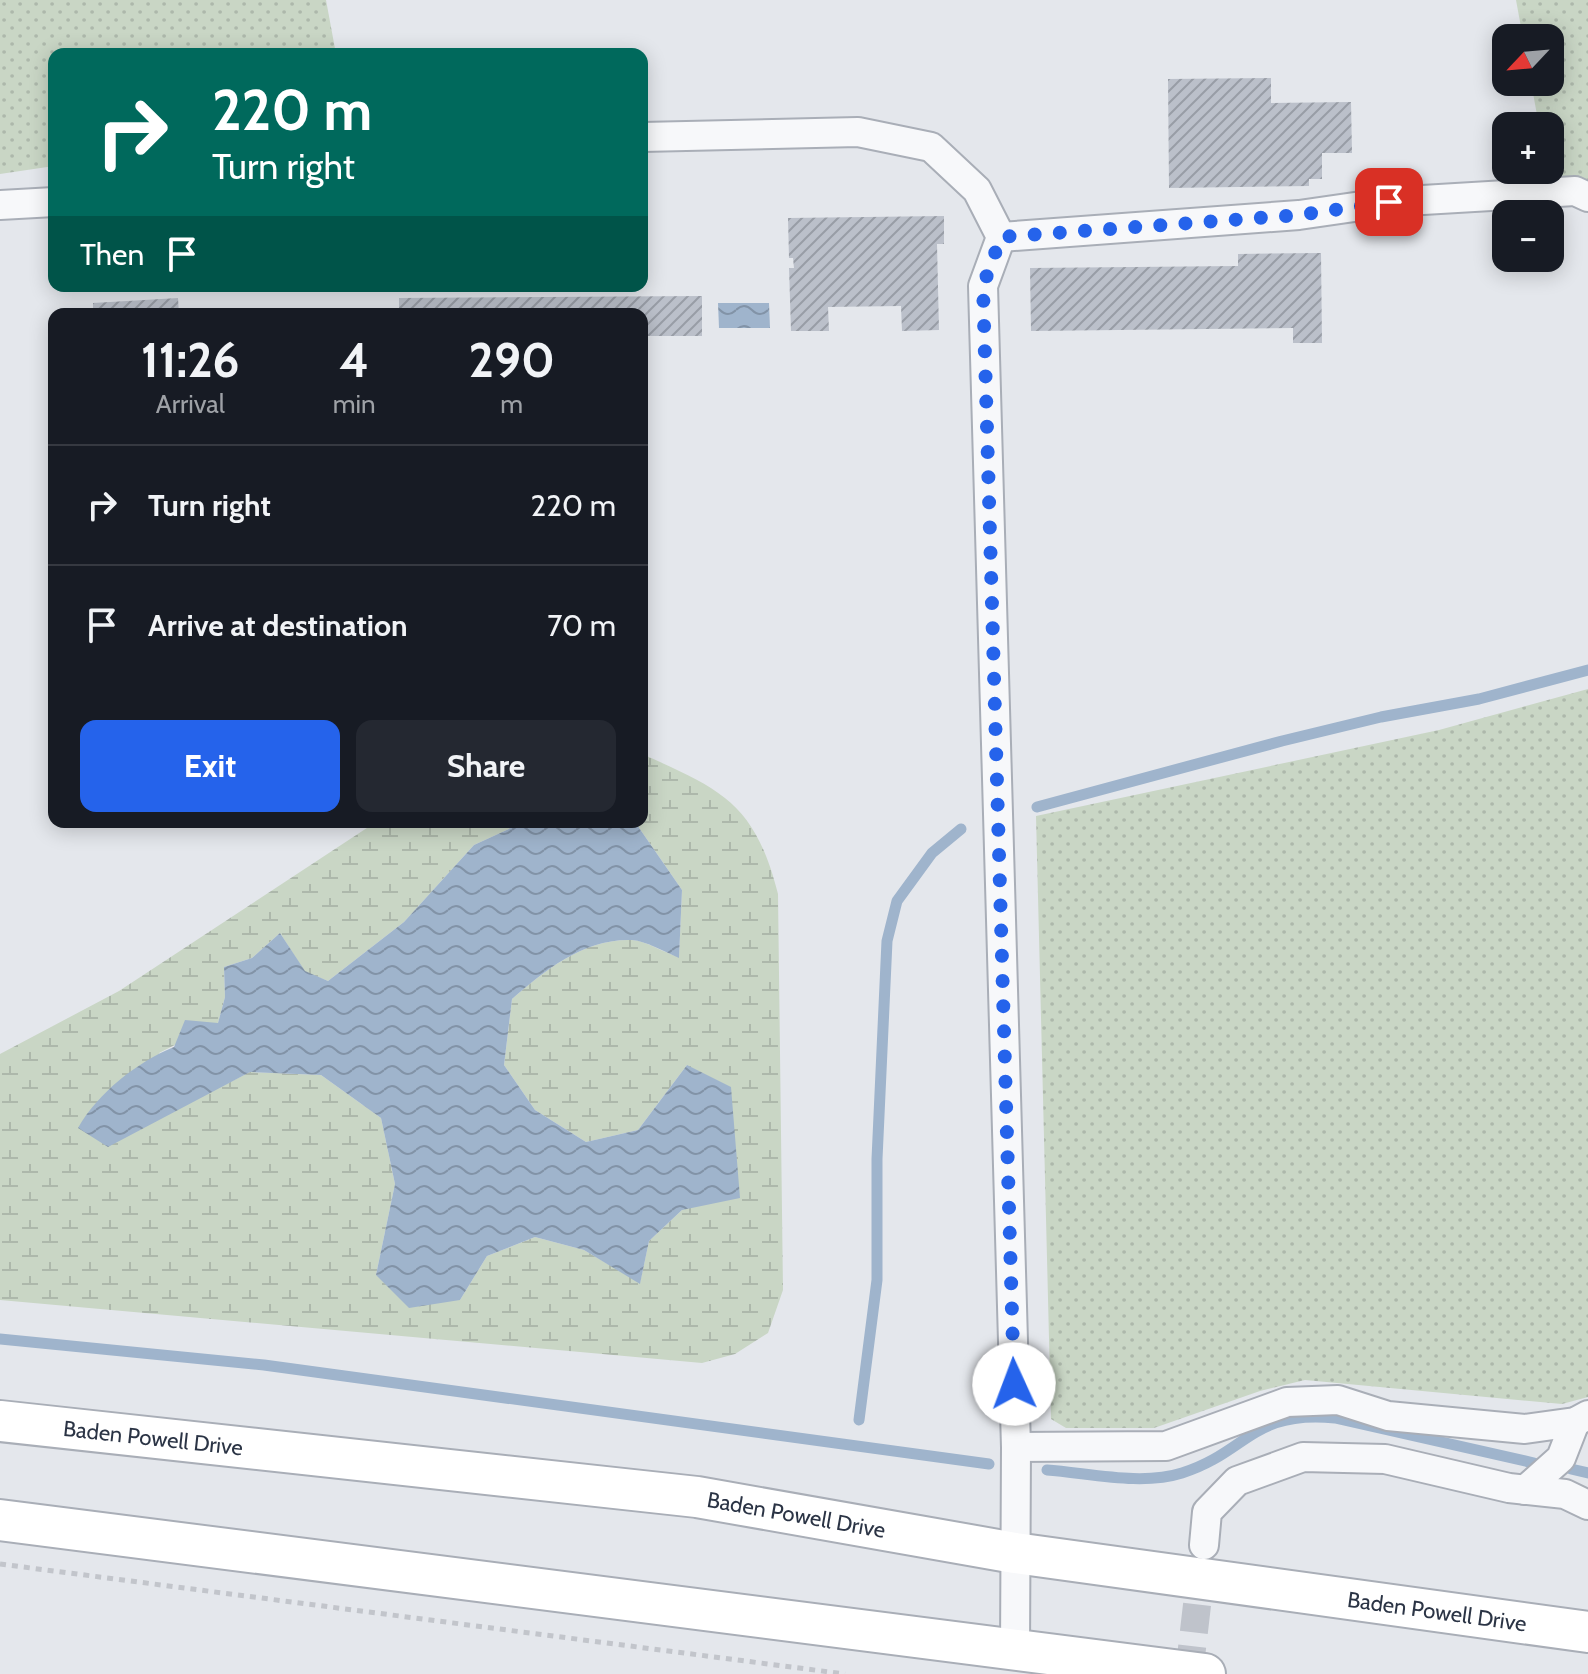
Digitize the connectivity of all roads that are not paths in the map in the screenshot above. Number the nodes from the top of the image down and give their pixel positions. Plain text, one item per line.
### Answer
1 (648, 137) edge
2 (1588, 197) edge
3 (48, 202) edge
4 (0, 205) edge
5 (1001, 237) junction
6 (1581, 1418) edge
7 (0, 1421) edge
8 (1016, 1447) junction
9 (1525, 1490) junction
10 (1588, 1505) edge
11 (0, 1520) edge
12 (1204, 1545) tunnel mouth
13 (1015, 1553) junction
14 (1588, 1632) edge
15 (1015, 1651) junction
16 (1205, 1674) edge

1 - 5 street
2 - 5 street
3 - 4 street
5 - 8 street
6 - 8 street
6 - 9 street
7 - 13 main road, Baden Powell Drive
8 - 13 street
9 - 10 street
9 - 12 street
11 - 15 main road
13 - 14 main road, Baden Powell Drive
13 - 15 street
15 - 16 main road

